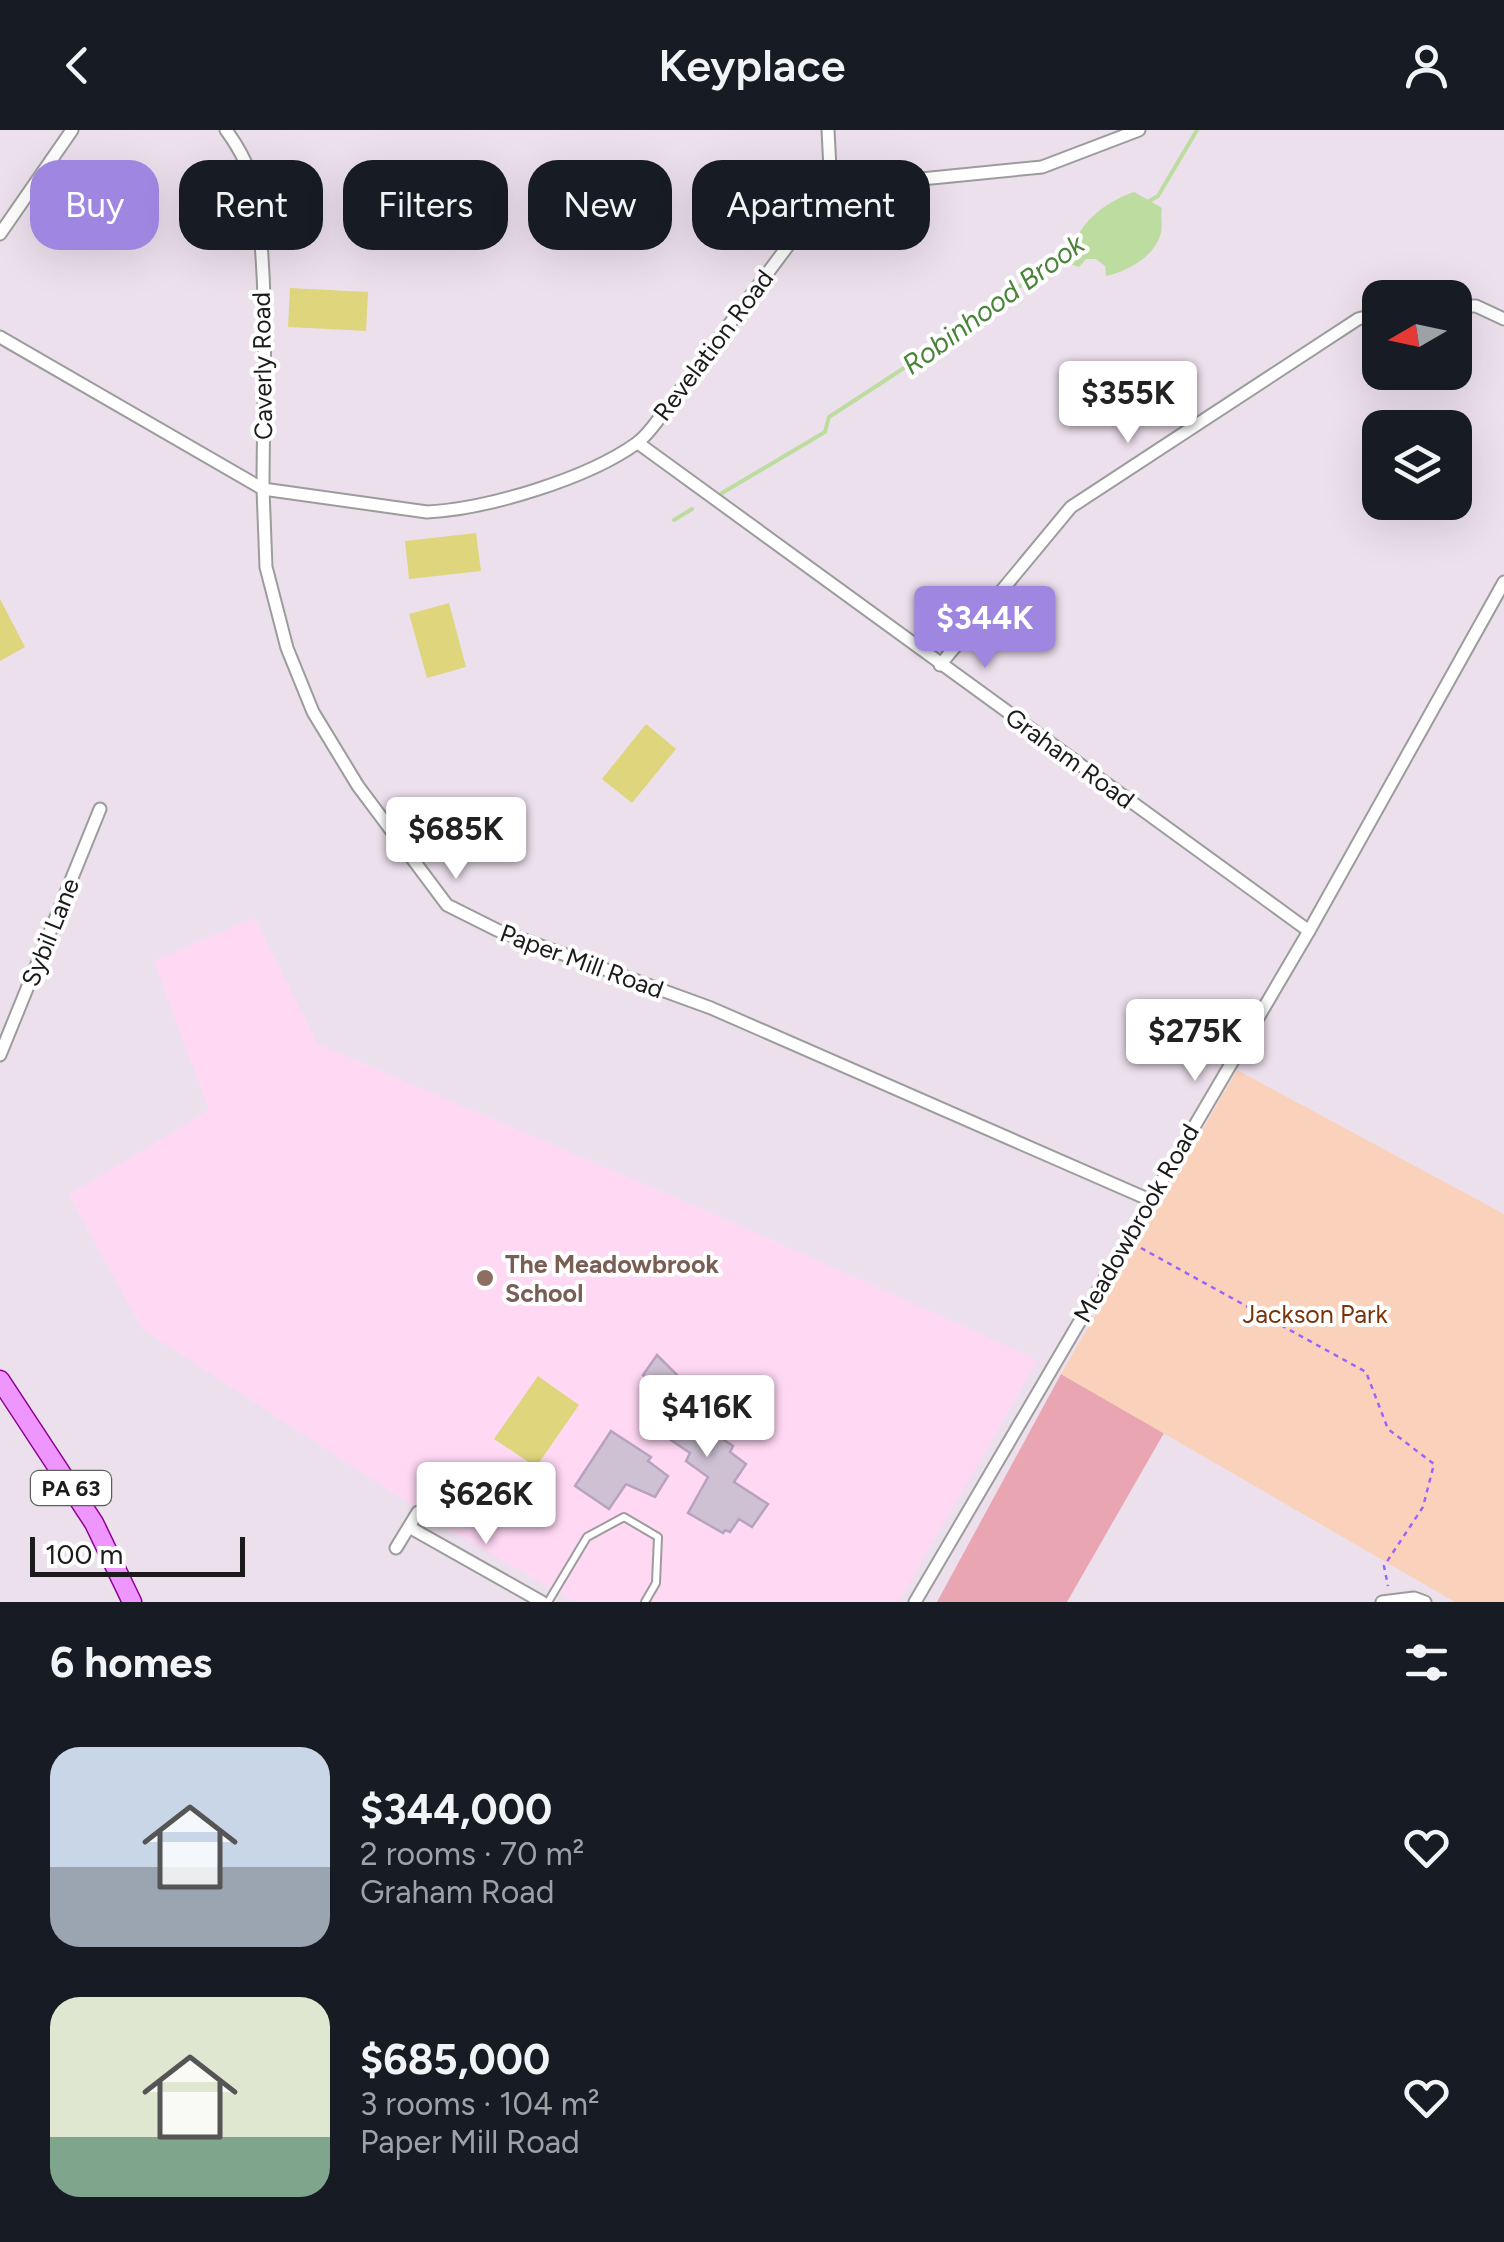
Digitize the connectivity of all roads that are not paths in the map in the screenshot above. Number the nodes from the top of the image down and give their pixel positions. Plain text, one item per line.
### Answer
1 (72, 130) edge
2 (226, 130) edge
3 (828, 130) edge
4 (1139, 130) edge
5 (830, 160) edge
6 (930, 178) edge
7 (0, 234) edge
8 (785, 250) edge
9 (1472, 306) edge
10 (1362, 317) edge
11 (1504, 320) edge
12 (0, 337) edge
13 (638, 442) junction
14 (263, 489) junction
15 (1504, 582) edge
16 (940, 665) junction
17 (100, 809) dead end
18 (1309, 931) junction
19 (0, 1054) edge
20 (1150, 1200) junction
21 (0, 1380) edge
22 (418, 1512) dead end
23 (410, 1527) junction
24 (396, 1548) dead end
25 (1390, 1601) edge
26 (132, 1602) edge
27 (545, 1602) edge
28 (645, 1602) edge
29 (915, 1602) edge
30 (1382, 1602) edge
31 (1424, 1602) edge

1 - 7 street
2 - 14 street, Caverly Road
3 - 5 street
4 - 6 street
8 - 13 street, Revelation Road
9 - 11 street
10 - 16 street
12 - 14 street
13 - 14 street, Revelation Road
13 - 16 street, Graham Road
14 - 20 street, Paper Mill Road
15 - 18 street, Meadowbrook Road
16 - 18 street, Graham Road
17 - 19 street, Sybil Lane
18 - 20 street, Meadowbrook Road
20 - 29 street, Meadowbrook Road
21 - 26 main road, PA 63
22 - 23 street
23 - 24 street
23 - 27 street
25 - 30 street
25 - 31 street
27 - 28 lane

